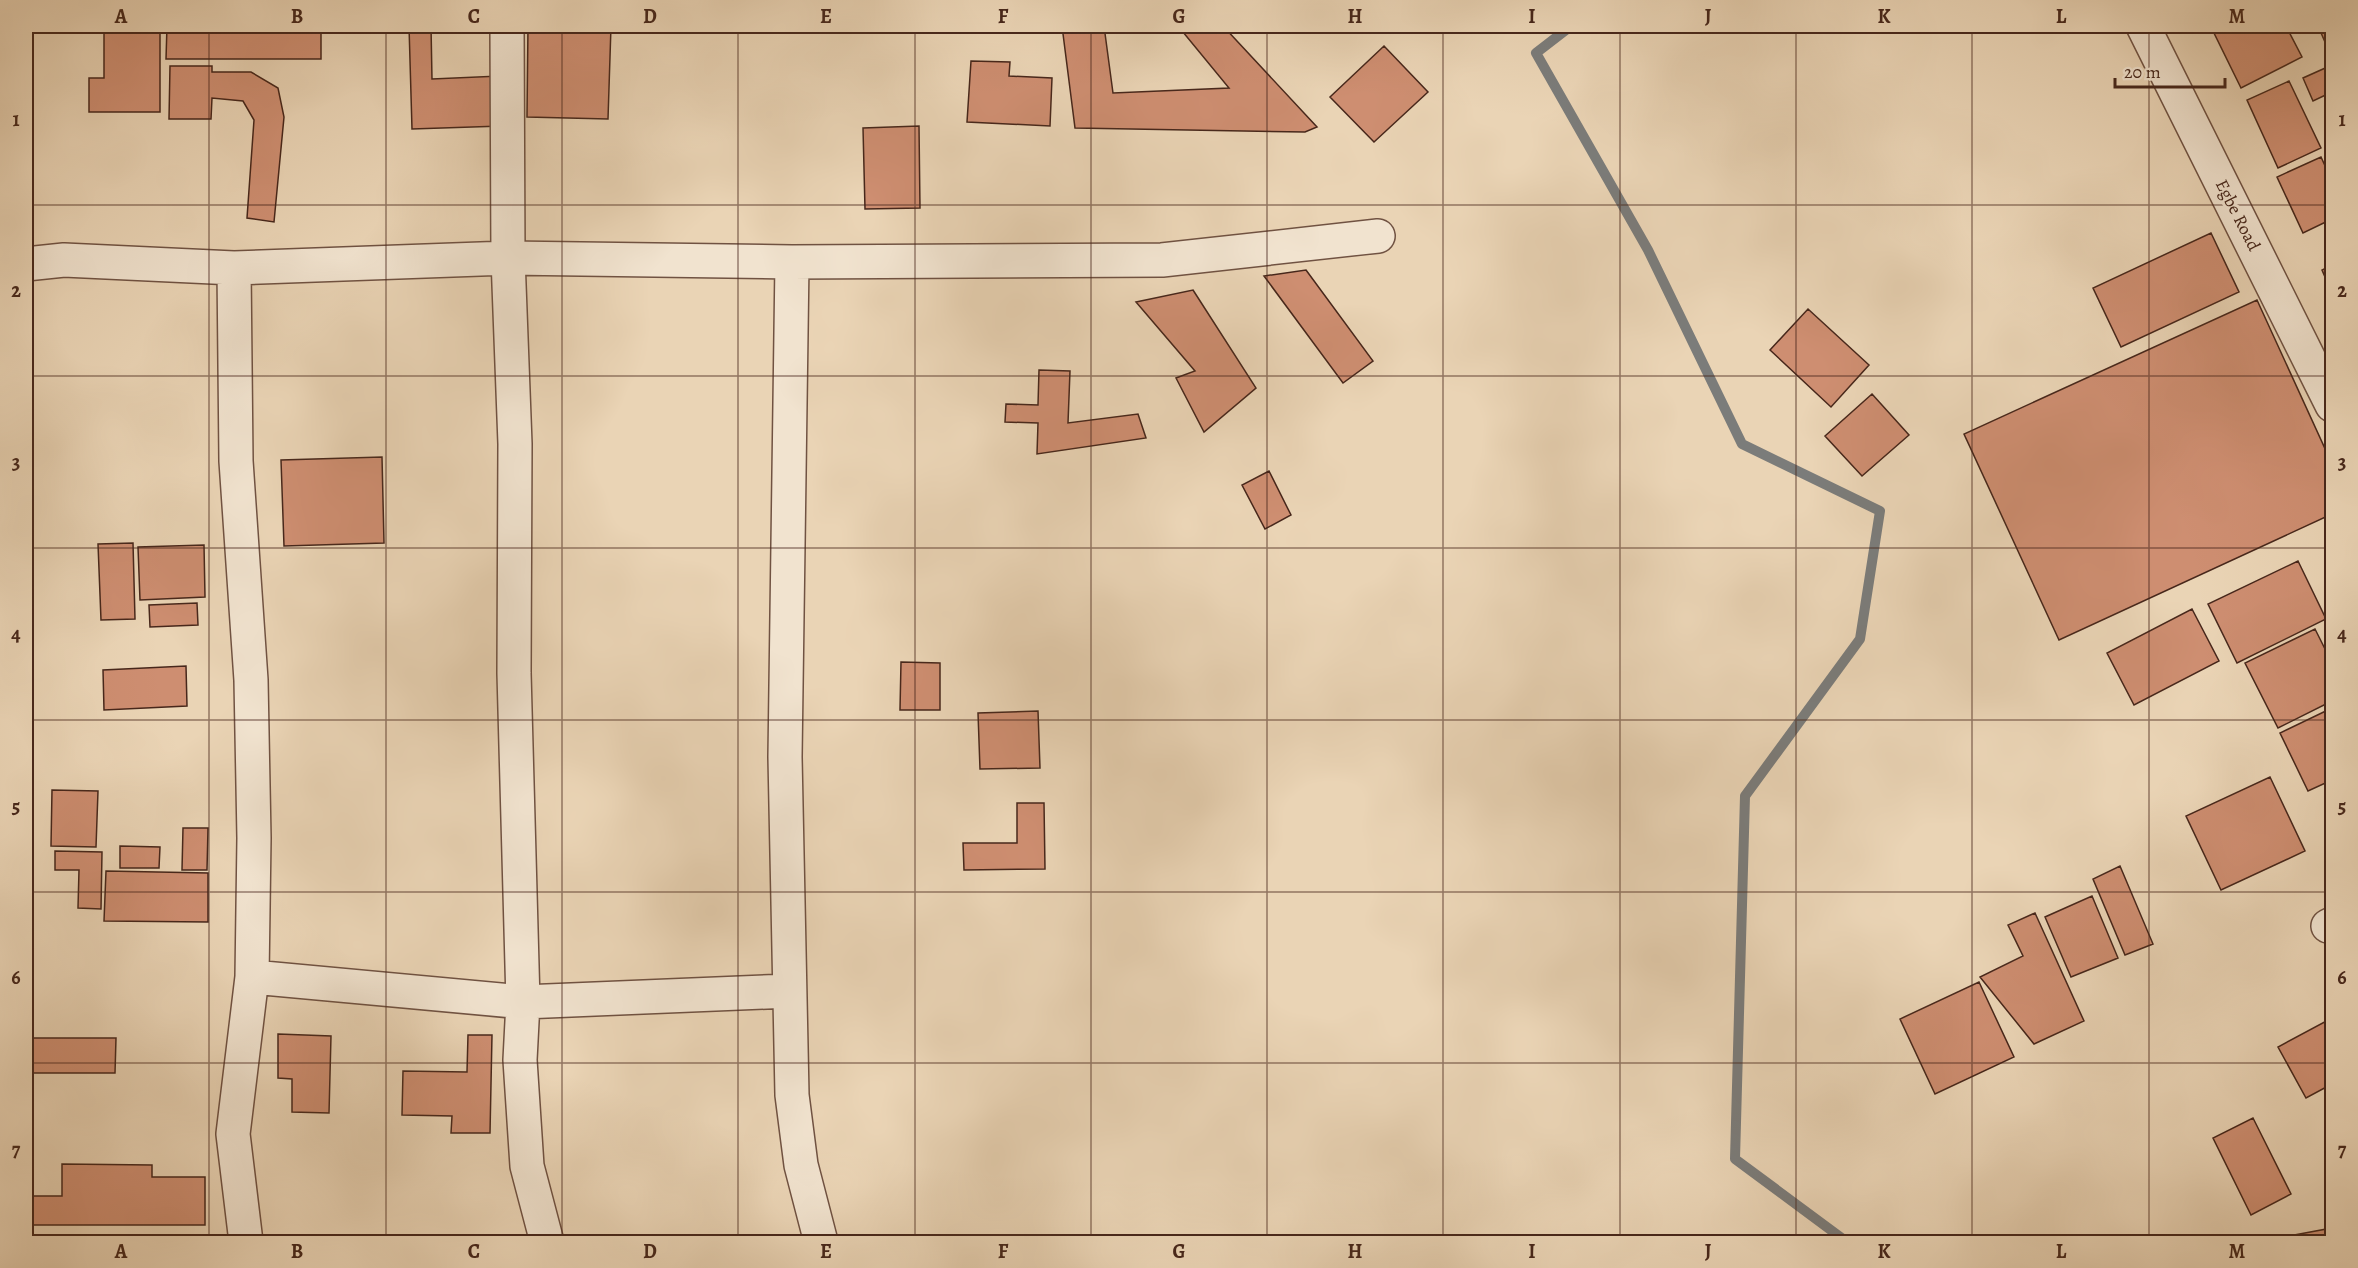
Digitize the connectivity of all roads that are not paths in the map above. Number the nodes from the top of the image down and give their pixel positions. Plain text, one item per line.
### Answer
1 (507, 26) edge
2 (2143, 26) edge
3 (1378, 236) dead end
4 (508, 258) junction
5 (792, 262) junction
6 (26, 264) edge
7 (234, 268) junction
8 (2332, 405) edge
9 (252, 977) junction
10 (789, 991) junction
11 (523, 1002) junction
12 (246, 1242) edge
13 (547, 1242) edge
14 (821, 1242) edge

1 - 4 street
2 - 8 street, Egbe Road
3 - 5 street
4 - 5 street
4 - 7 street
4 - 11 street
5 - 10 street
6 - 7 street
7 - 9 street
9 - 11 street
9 - 12 street
10 - 11 street
10 - 14 street
11 - 13 street

